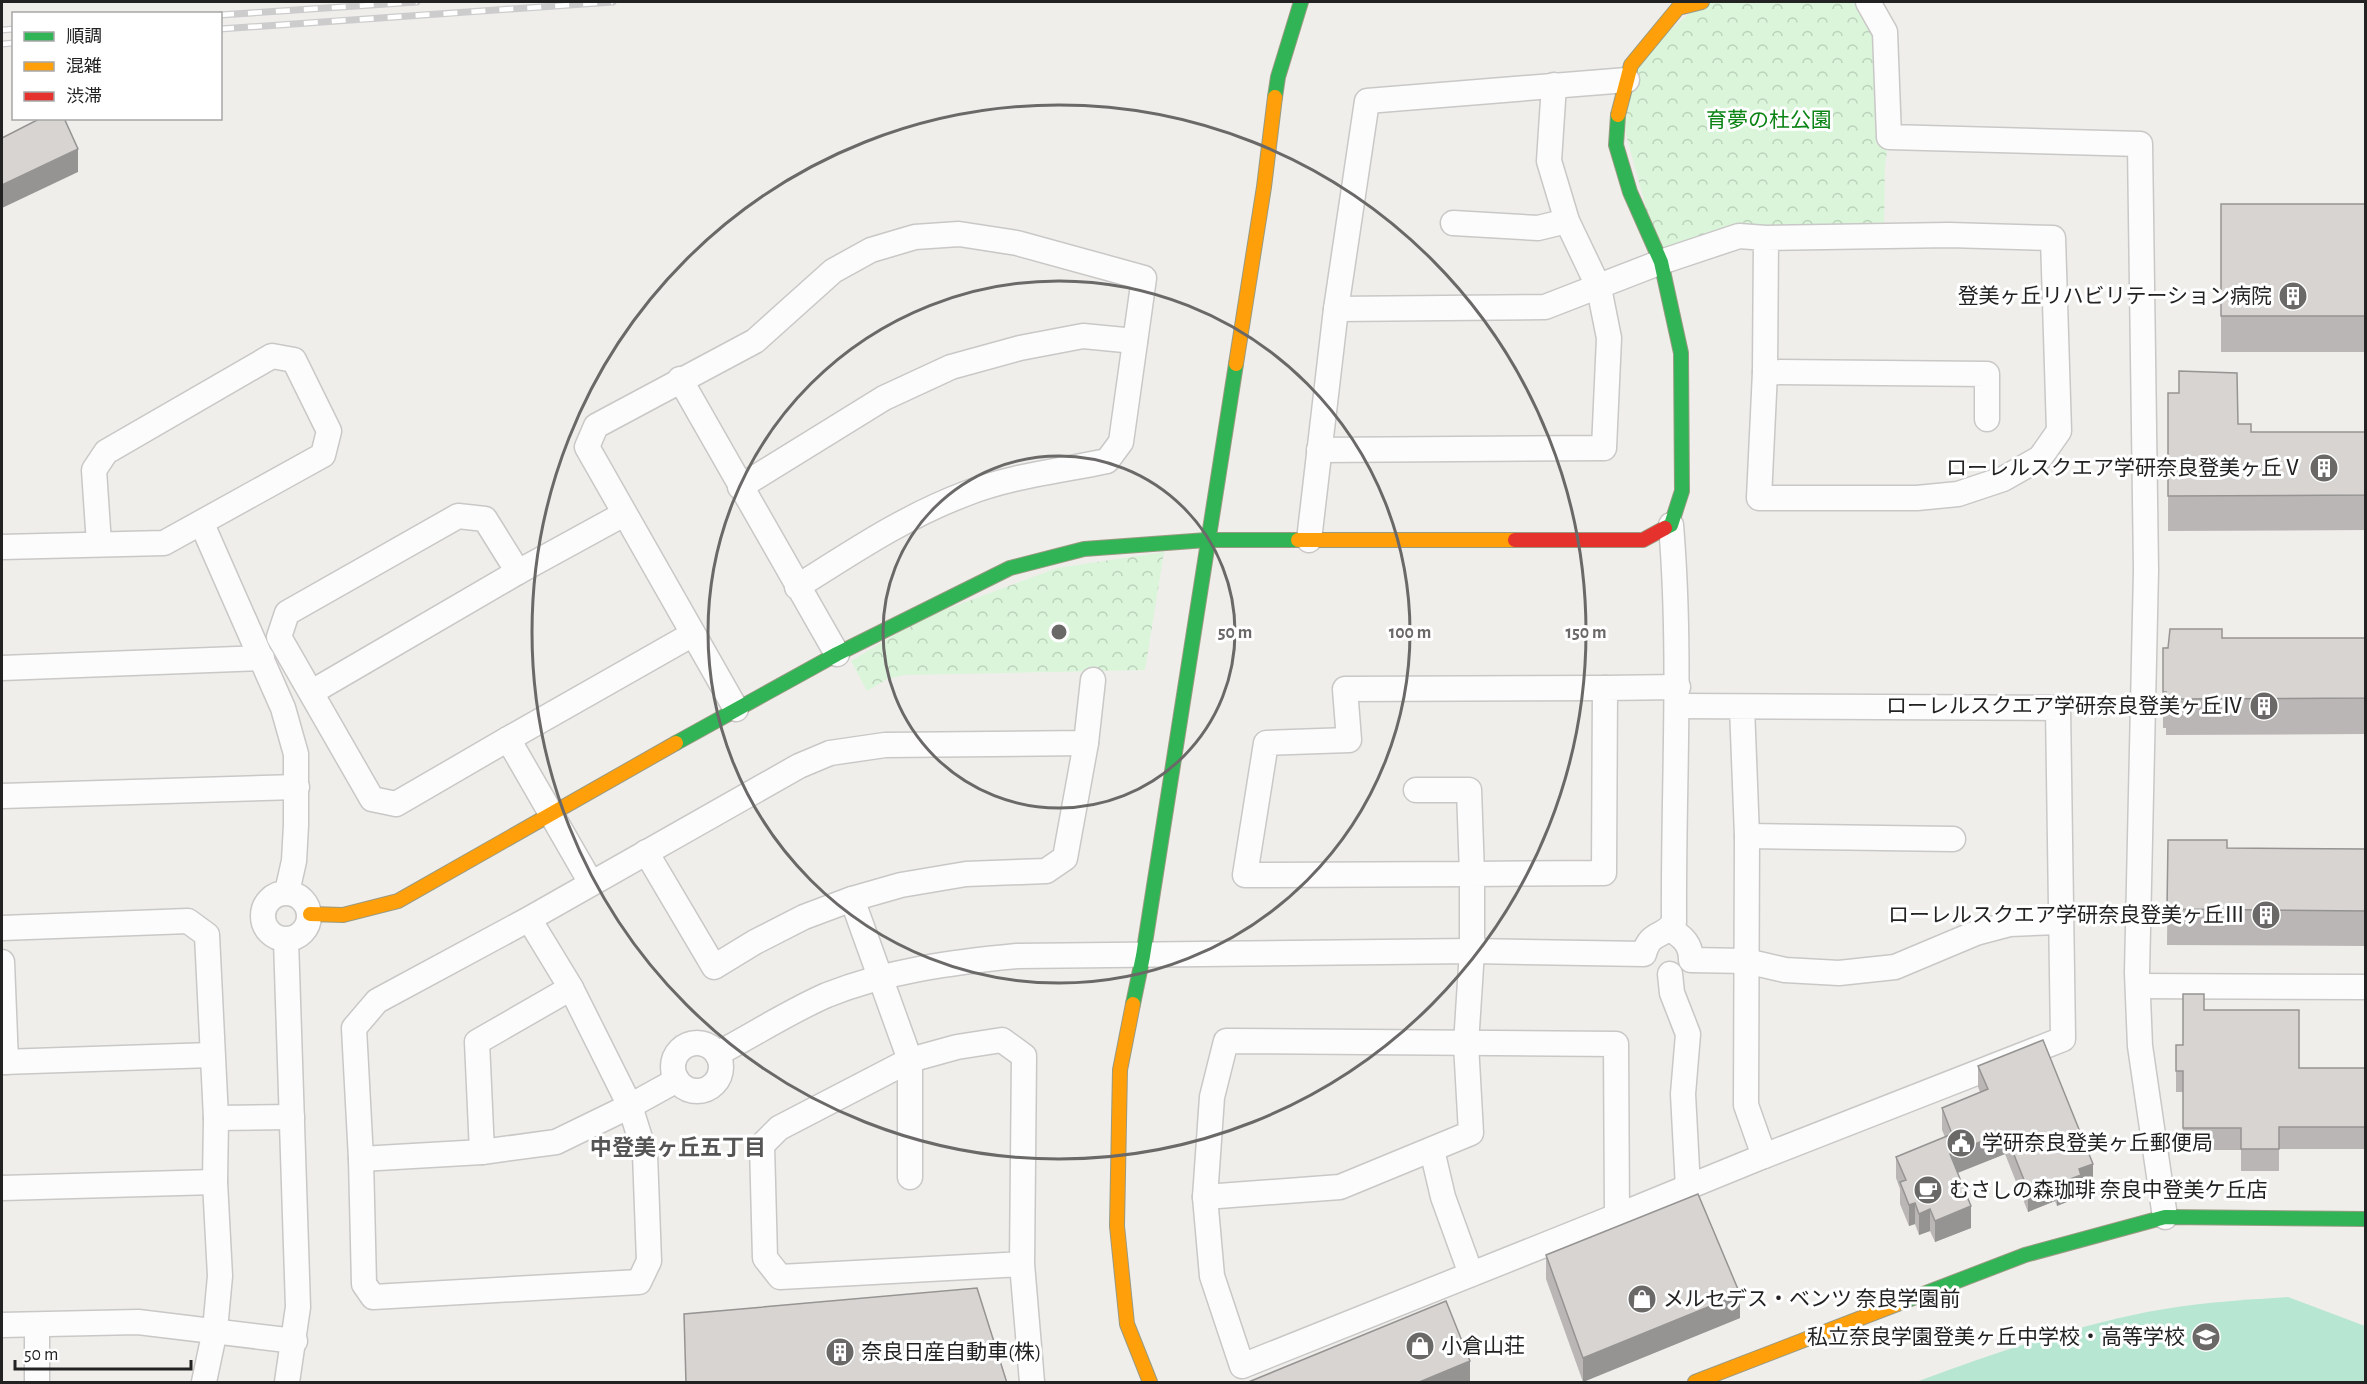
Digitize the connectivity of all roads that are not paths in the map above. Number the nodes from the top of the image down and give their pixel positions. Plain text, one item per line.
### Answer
1 (1301, 2) edge
2 (1702, 2) edge
3 (1868, 2) edge
4 (1627, 80) junction
5 (1554, 85) junction
6 (1567, 221) junction
7 (1454, 223) dead end
8 (1766, 238) junction
9 (1661, 262) junction
10 (1599, 288) junction
11 (1336, 309) junction
12 (1135, 341) junction
13 (1765, 372) junction
14 (680, 380) junction
15 (1987, 419) dead end
16 (1319, 450) junction
17 (740, 488) junction
18 (624, 514) junction
19 (202, 524) junction
20 (1671, 525) junction
21 (1207, 540) junction
22 (1309, 540) junction
23 (99, 544) junction
24 (2, 547) edge
25 (518, 572) junction
26 (797, 587) junction
27 (693, 634) junction
28 (837, 654) junction
29 (262, 658) junction
30 (2, 669) edge
31 (1093, 680) dead end
32 (1605, 688) junction
33 (312, 692) junction
34 (1678, 697) junction
35 (1742, 707) junction
36 (735, 709) junction
37 (508, 739) junction
38 (1086, 743) junction
39 (297, 787) junction
40 (1416, 790) dead end
41 (2, 796) edge
42 (551, 814) junction
43 (1747, 836) junction
44 (1953, 839) dead end
45 (646, 852) junction
46 (1472, 874) junction
47 (591, 883) junction
48 (287, 892) junction
49 (852, 899) junction
50 (310, 914) junction
51 (529, 918) junction
52 (2059, 922) junction
53 (2, 928) edge
54 (1670, 929) junction
55 (286, 940) junction
56 (1472, 951) junction
57 (1644, 954) junction
58 (1143, 956) junction
59 (1691, 960) junction
60 (1746, 961) junction
61 (2, 962) edge
62 (1670, 974) junction
63 (881, 977) junction
64 (2138, 986) junction
65 (2366, 987) edge
66 (571, 988) junction
67 (1466, 1044) junction
68 (717, 1054) junction
69 (212, 1055) junction
70 (910, 1060) junction
71 (4, 1062) edge
72 (677, 1080) junction
73 (630, 1106) junction
74 (292, 1116) junction
75 (216, 1118) junction
76 (1432, 1150) junction
77 (482, 1152) junction
78 (1764, 1156) junction
79 (361, 1159) junction
80 (910, 1177) dead end
81 (215, 1182) junction
82 (2, 1188) edge
83 (1688, 1188) junction
84 (1205, 1197) junction
85 (1617, 1216) junction
86 (2165, 1217) junction
87 (2366, 1219) edge
88 (1022, 1264) junction
89 (1470, 1274) junction
90 (2, 1325) edge
91 (37, 1325) junction
92 (215, 1330) junction
93 (295, 1341) junction
94 (37, 1383) edge
95 (204, 1383) edge
96 (287, 1383) edge
97 (1032, 1383) edge
98 (1150, 1383) edge
99 (1695, 1383) edge

1 - 21 street
2 - 4 street
3 - 64 street
4 - 5 street
4 - 9 street
5 - 6 street
5 - 11 street
6 - 7 street
6 - 10 street
8 - 9 street
8 - 13 street
8 - 13 street
9 - 10 street
9 - 20 street
10 - 11 street
10 - 16 street
11 - 16 street
12 - 14 street
12 - 17 street
12 - 26 street
13 - 15 street
14 - 17 street
14 - 18 street
16 - 22 street
17 - 26 street
18 - 25 street
18 - 27 street
19 - 23 street
19 - 23 street
19 - 29 street
20 - 22 street
20 - 34 street
21 - 22 street
21 - 28 street
21 - 58 street
23 - 24 street
25 - 33 street
25 - 33 street
26 - 28 street
27 - 36 street
27 - 37 street
28 - 36 street
29 - 30 street
29 - 39 street
31 - 38 street
32 - 34 street
32 - 46 street
32 - 46 street
33 - 37 street
34 - 35 street
34 - 54 street
35 - 43 street
35 - 52 street
36 - 42 street
37 - 42 street
38 - 45 street
38 - 49 street
39 - 41 street
39 - 48 street
40 - 46 street
42 - 47 street
42 - 50 street
43 - 44 street
43 - 60 street
45 - 47 street
45 - 49 street
46 - 56 street
47 - 51 street
48 - 50 street
48 - 55 street
49 - 63 street
50 - 55 street
51 - 66 street
51 - 79 street
52 - 60 street
52 - 78 street
53 - 69 street
54 - 57 street
54 - 59 street
55 - 74 street
56 - 57 street
56 - 58 street
56 - 67 street
57 - 62 street
58 - 63 street
58 - 98 street
59 - 60 street
59 - 62 street
60 - 78 street
61 - 71 street
62 - 83 street
63 - 68 street
63 - 70 street
64 - 65 street
64 - 86 street
66 - 73 street
66 - 77 street
67 - 76 street
67 - 84 street
67 - 85 street
68 - 72 street
68 - 72 street
69 - 71 street
69 - 75 street
70 - 80 street
70 - 88 street
70 - 88 street
72 - 73 street
73 - 77 street
73 - 79 street
74 - 75 street
74 - 93 street
75 - 81 street
76 - 84 street
76 - 89 street
77 - 79 street
78 - 83 street
81 - 82 street
81 - 92 street
83 - 85 street
84 - 89 street
85 - 89 street
86 - 87 street
86 - 99 street
88 - 97 street
90 - 91 street
91 - 92 street
91 - 94 street
92 - 93 street
92 - 95 street
93 - 96 street

